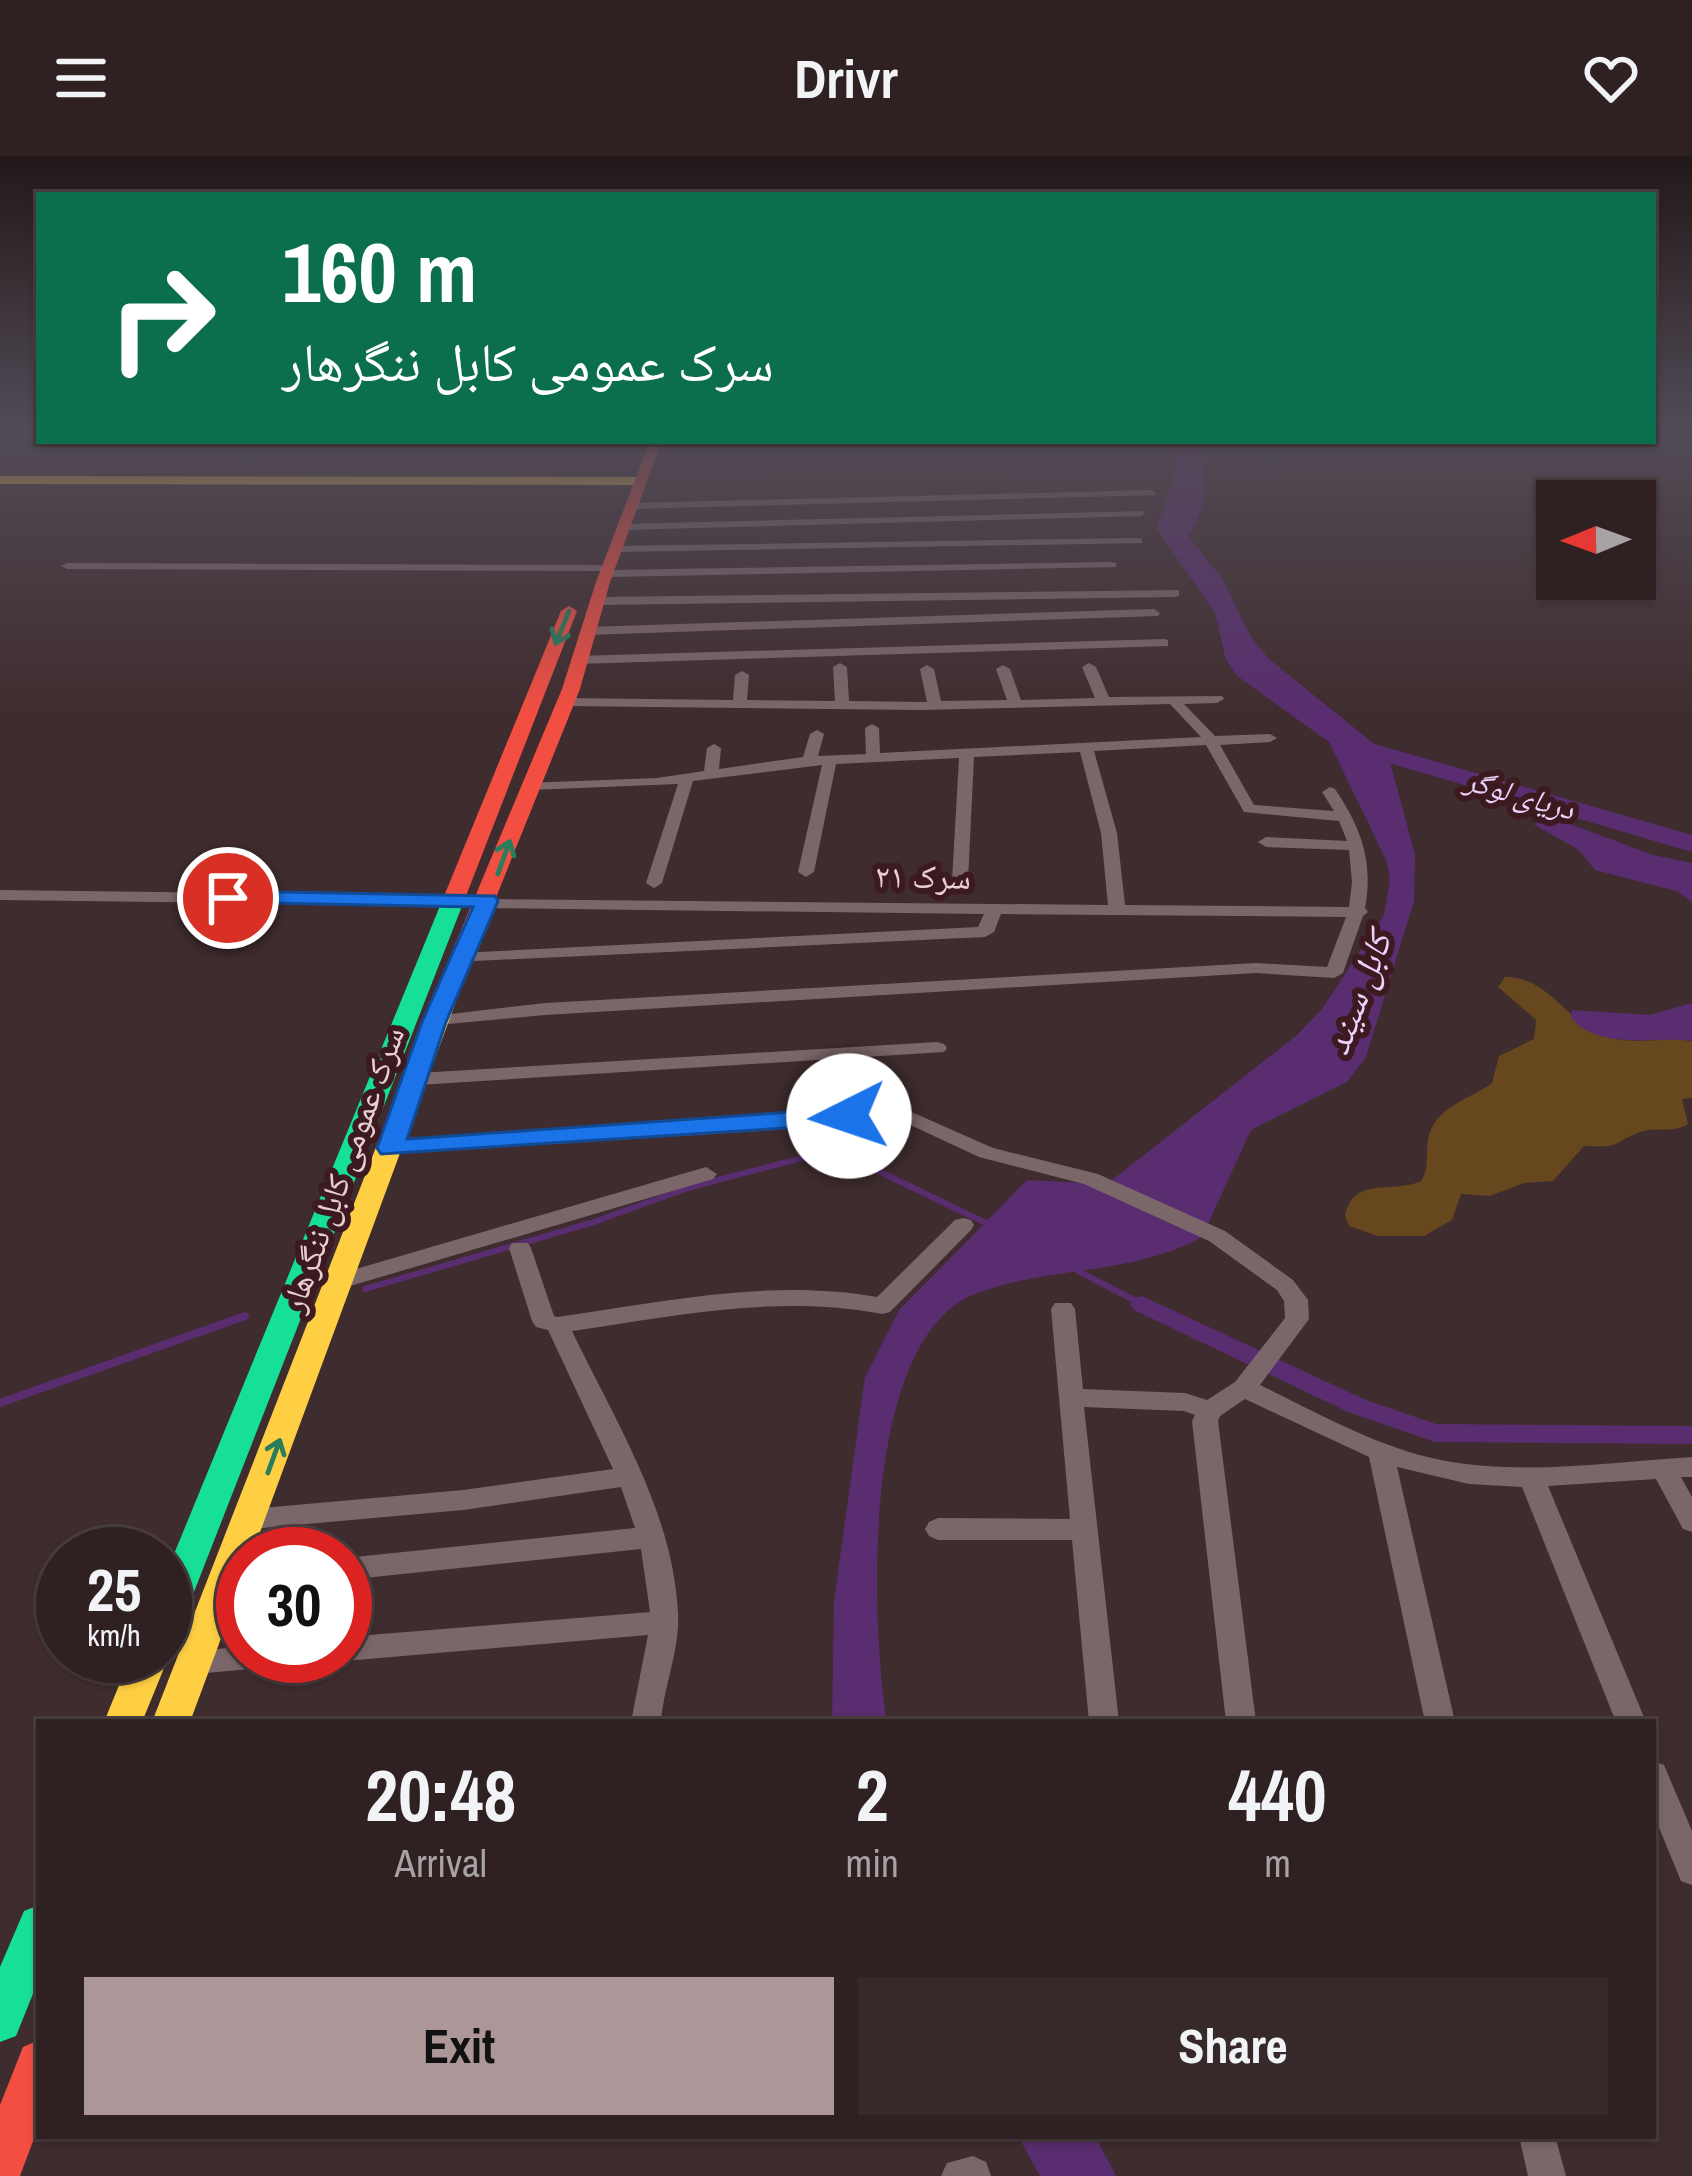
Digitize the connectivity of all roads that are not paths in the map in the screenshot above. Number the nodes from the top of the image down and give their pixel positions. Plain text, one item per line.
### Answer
1 (471, 525) edge
2 (618, 525) edge
3 (620, 525) edge
4 (704, 525) edge
5 (803, 525) edge
6 (876, 525) edge
7 (614, 539) junction
8 (1138, 541) dead end
9 (878, 545) junction
10 (1112, 565) dead end
11 (67, 566) dead end
12 (878, 569) junction
13 (1175, 593) dead end
14 (877, 597) junction
15 (1154, 613) dead end
16 (874, 623) junction
17 (586, 631) junction
18 (1164, 643) dead end
19 (873, 651) junction
20 (577, 660) junction
21 (1089, 667) dead end
22 (840, 668) dead end
23 (927, 669) dead end
24 (1003, 669) dead end
25 (742, 675) dead end
26 (1217, 699) dead end
27 (1174, 701) junction
28 (566, 702) junction
29 (1104, 702) junction
30 (1015, 703) junction
31 (740, 704) junction
32 (842, 705) junction
33 (934, 705) junction
34 (872, 728) dead end
35 (817, 734) dead end
36 (1270, 738) dead end
37 (1210, 741) junction
38 (714, 748) dead end
39 (1086, 749) junction
40 (967, 751) junction
41 (873, 758) junction
42 (809, 760) junction
43 (830, 760) junction
44 (711, 775) junction
45 (687, 778) junction
46 (530, 786) junction
47 (1330, 792) dead end
48 (1348, 817) junction
49 (1266, 842) dead end
50 (1356, 846) junction
51 (806, 872) dead end
52 (960, 881) dead end
53 (654, 883) dead end
54 (0, 895) edge
55 (456, 901) junction
56 (486, 902) junction
57 (995, 907) junction
58 (1117, 907) junction
59 (1360, 912) junction
60 (460, 958) junction
61 (434, 1022) junction
62 (938, 1048) dead end
63 (418, 1079) junction
64 (391, 1148) junction
65 (706, 1174) dead end
66 (963, 1225) dead end
67 (520, 1249) dead end
68 (339, 1281) junction
69 (1063, 1309) dead end
70 (557, 1325) junction
71 (1256, 1372) junction
72 (1071, 1397) junction
73 (1210, 1410) junction
74 (1382, 1452) junction
75 (1692, 1467) edge
76 (1664, 1468) junction
77 (630, 1476) junction
78 (1531, 1477) junction
79 (251, 1519) junction
80 (1692, 1522) edge
81 (249, 1527) edge
82 (938, 1529) dead end
83 (1085, 1530) junction
84 (651, 1538) junction
85 (192, 1553) edge
86 (372, 1566) edge
87 (216, 1616) edge
88 (663, 1624) junction
89 (372, 1647) edge
90 (216, 1660) edge
91 (194, 1662) junction
92 (139, 1683) edge
93 (124, 1719) edge
94 (172, 1719) edge
95 (646, 1719) edge
96 (1104, 1719) edge
97 (1241, 1719) edge
98 (1439, 1719) edge
99 (1630, 1719) edge
100 (1656, 1782) edge
101 (1692, 1870) edge
102 (36, 1933) edge
103 (0, 2020) edge
104 (36, 2071) edge
105 (1538, 2139) edge
106 (0, 2166) edge
107 (1547, 2176) edge

1 - 7 highway
2 - 7 highway
3 - 7 highway, سرک عمومی کابل ننگرهار
4 - 7 street
5 - 7 street
6 - 9 street
7 - 9 street
7 - 11 street
7 - 12 street
7 - 14 street
7 - 17 highway, سرک عمومی کابل ننگرهار
7 -> 55 highway, سرک عمومی کابل ننگرهار
8 - 9 street
9 - 12 street
10 - 12 street
12 - 14 street
13 - 14 street
14 - 16 street
15 - 16 street
16 - 17 street
16 - 19 street
17 - 20 highway, سرک عمومی کابل ننگرهار
18 - 19 street
19 - 20 street
20 - 28 highway, سرک عمومی کابل ننگرهار
21 - 29 street
22 - 32 street
23 - 33 street
24 - 30 street
25 - 31 street
26 - 27 street
27 - 29 street
27 - 37 street
28 - 31 street
28 - 46 highway, سرک عمومی کابل ننگرهار
29 - 30 street
30 - 33 street
31 - 32 street
32 - 33 street
34 - 41 street
35 - 42 street
36 - 37 street
37 - 39 street
37 - 48 street
38 - 44 street
39 - 40 street
39 - 58 street
40 - 41 street
40 - 52 street
41 - 43 street
42 - 43 street
42 - 44 street
43 - 51 street
44 - 45 street
45 - 46 street
45 - 53 street
56 -> 46 highway, سرک عمومی کابل ننگرهار
47 - 48 street
48 - 50 street
49 - 50 street
50 - 59 street
54 - 55 street
55 - 56 highway
55 - 85 highway, سرک عمومی کابل ننگرهار
56 - 57 street, سرک ۲۱
56 - 60 highway, سرک عمومی کابل ننگرهار
57 - 58 street, سرک ۲۱
57 - 60 street
58 - 59 street, سرک ۲۱
59 - 61 street
60 - 61 highway, سرک عمومی کابل ننگرهار
61 - 63 highway, سرک عمومی کابل ننگرهار
62 - 63 street
63 - 64 highway, سرک عمومی کابل ننگرهار
64 - 68 highway, سرک عمومی کابل ننگرهار
64 - 71 street
65 - 68 street
66 - 70 street
67 - 70 street
79 -> 68 highway, سرک عمومی کابل ننگرهار
69 - 72 street
70 - 77 street
71 - 73 street
71 - 74 street
72 - 73 street
72 - 83 street
73 - 97 street
74 - 78 street
74 - 98 street
75 - 76 street
76 - 78 street
76 - 80 street
77 - 79 street
77 - 84 street
78 - 99 street
79 - 81 highway, سرک عمومی کابل ننگرهار
82 - 83 street
83 - 96 street
84 - 86 street
84 - 88 street
87 - 91 highway, سرک عمومی کابل ننگرهار
88 - 89 street
88 - 95 street
90 - 91 street
91 - 94 highway, سرک عمومی کابل ننگرهار
92 - 93 highway
100 - 101 street
102 - 103 highway
104 - 106 highway
105 - 107 street

